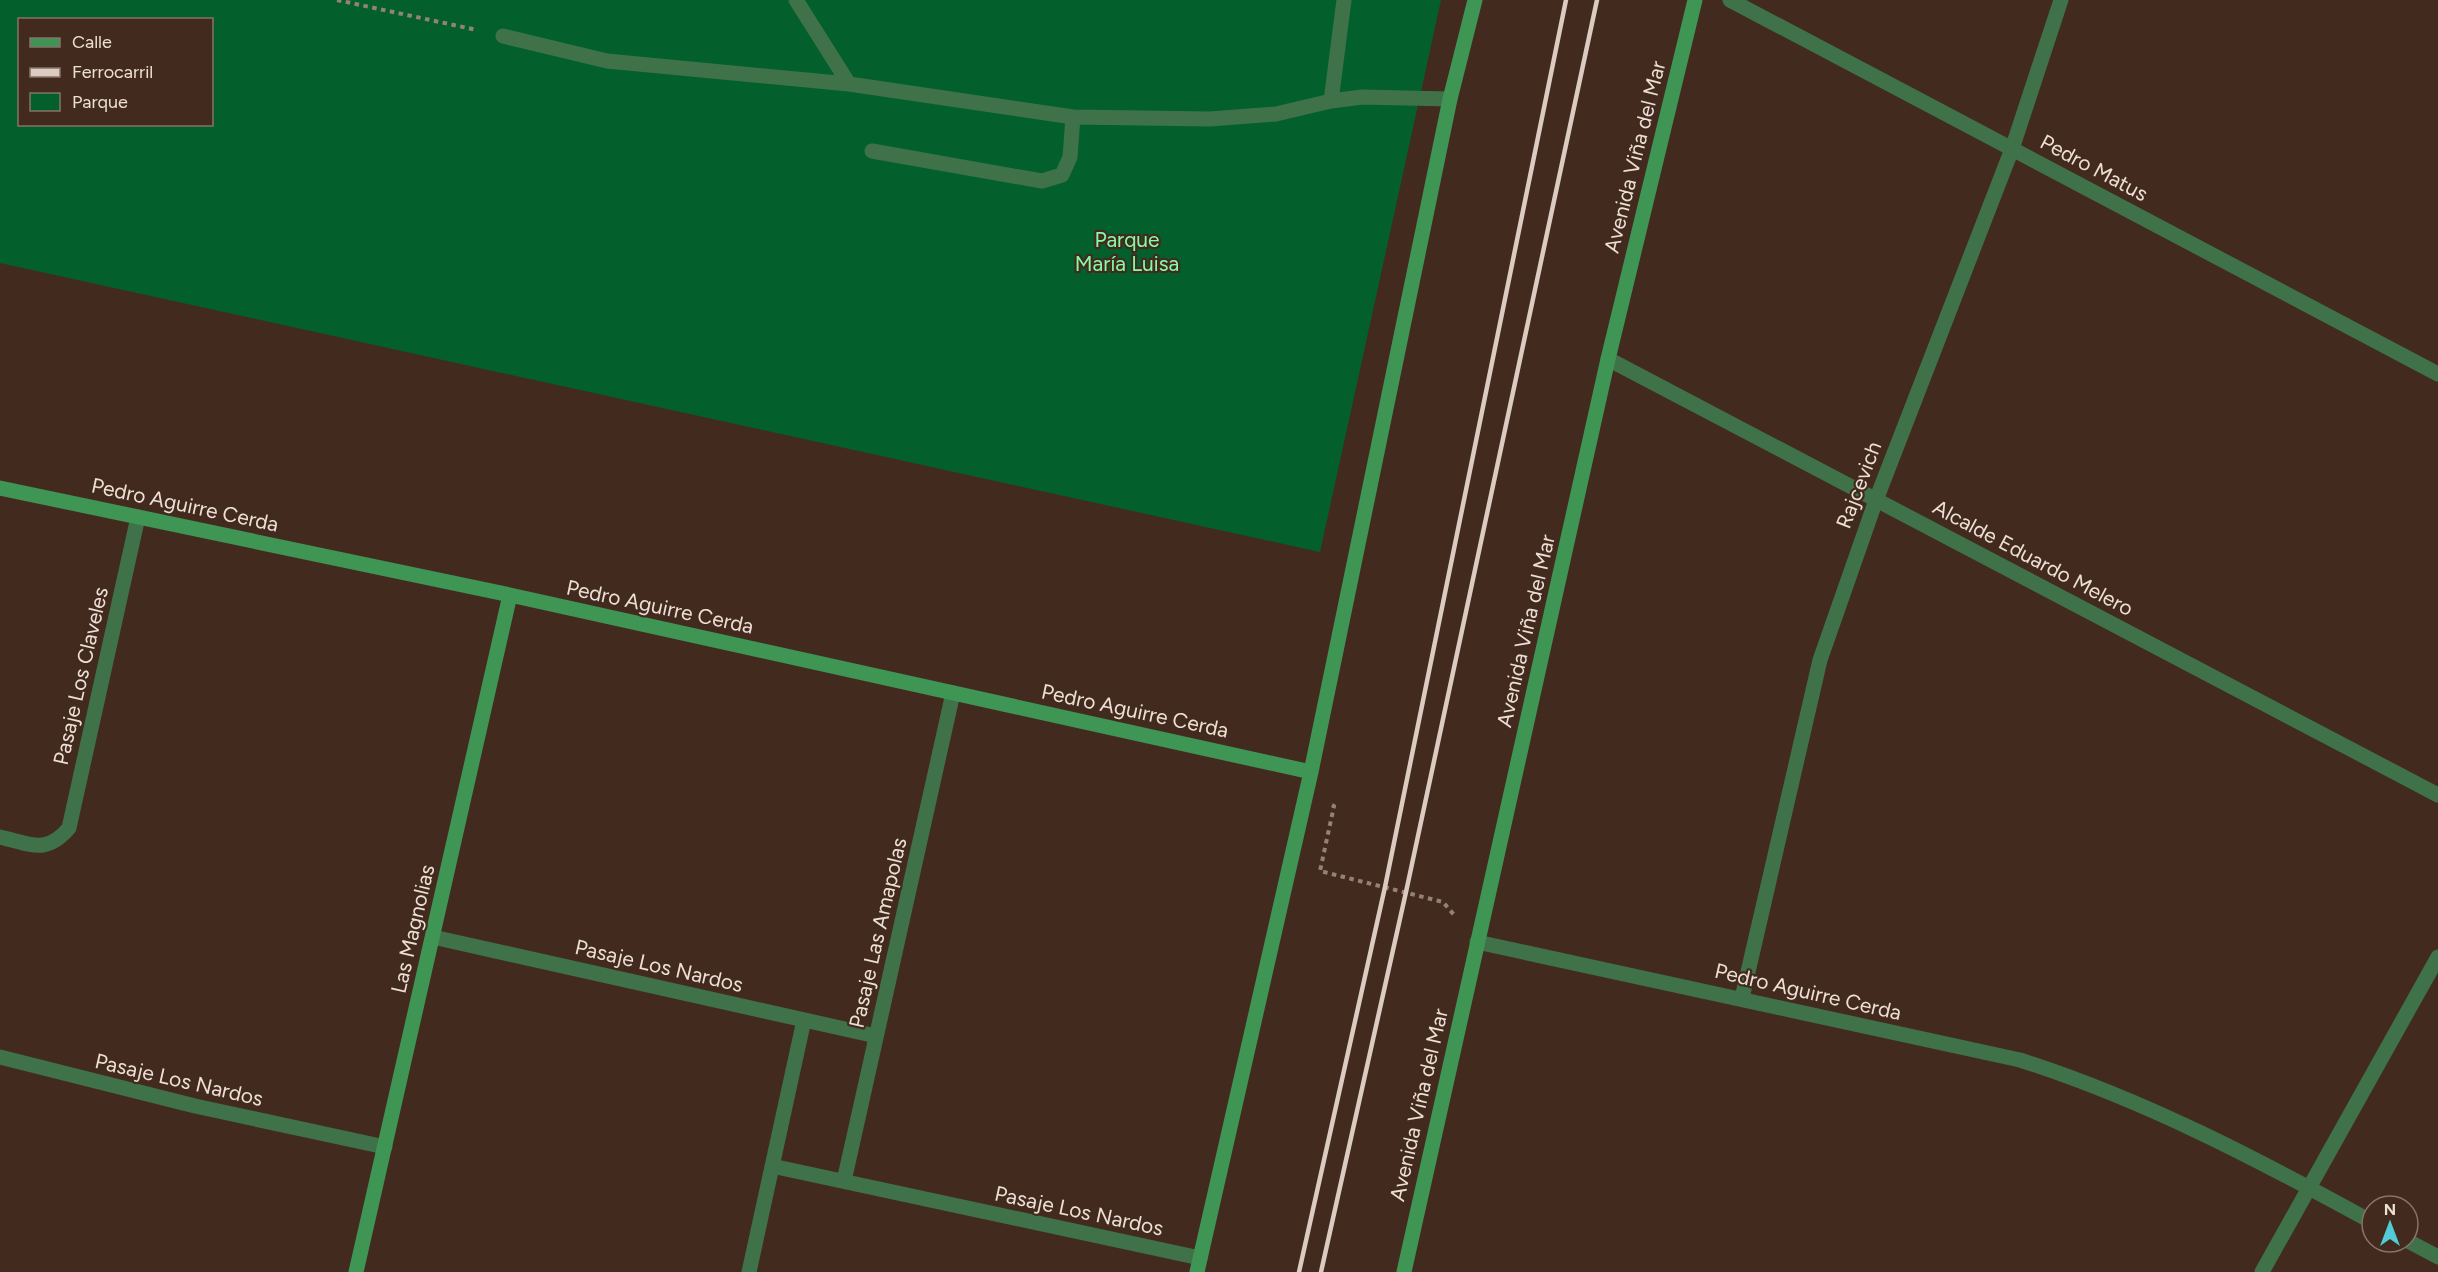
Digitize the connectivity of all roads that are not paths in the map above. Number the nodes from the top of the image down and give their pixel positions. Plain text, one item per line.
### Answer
1 (796, 0) edge
2 (1344, 0) edge
3 (1475, 0) edge
4 (1695, 0) edge
5 (1730, 0) edge
6 (2061, 0) edge
7 (503, 36) road end
8 (849, 84) junction
9 (1450, 99) junction
10 (1331, 100) junction
11 (1073, 117) junction
12 (2012, 149) junction
13 (872, 151) dead end
14 (1608, 360) junction
15 (2438, 374) edge
16 (0, 488) edge
17 (1875, 500) junction
18 (138, 517) junction
19 (510, 595) junction
20 (953, 693) junction
21 (1311, 772) junction
22 (2438, 795) edge
23 (0, 837) edge
24 (433, 937) junction
25 (1477, 942) junction
26 (2438, 957) edge
27 (1742, 998) junction
28 (804, 1020) junction
29 (876, 1036) junction
30 (0, 1057) edge
31 (385, 1147) junction
32 (772, 1166) junction
33 (844, 1181) junction
34 (2308, 1187) junction
35 (2360, 1215) edge
36 (2420, 1247) edge
37 (2438, 1257) edge
38 (1199, 1265) edge
39 (356, 1272) edge
40 (749, 1272) edge
41 (1404, 1272) edge
42 (2262, 1272) edge

1 - 8 street
2 - 10 street
3 - 9 street
4 - 14 street, Avenida Viña del Mar
5 - 12 street, Pedro Matus
6 - 12 street, Rajcevich
7 - 8 street
8 - 11 street
9 - 10 street
9 - 21 street
10 - 11 street
11 - 13 street
12 - 15 street, Pedro Matus
12 - 17 street, Rajcevich
14 - 17 street, Alcalde Eduardo Melero
14 - 25 street, Avenida Viña del Mar
16 - 18 street, Pedro Aguirre Cerda
17 - 22 street, Alcalde Eduardo Melero
17 - 27 street, Rajcevich
18 - 19 street, Pedro Aguirre Cerda
18 - 23 street, Pasaje Los Claveles
19 - 20 street, Pedro Aguirre Cerda
19 - 24 street, Las Magnolias
20 - 21 street, Pedro Aguirre Cerda
20 - 29 street, Pasaje Las Amapolas
21 - 38 street
24 - 28 street, Pasaje Los Nardos
24 - 31 street, Las Magnolias
25 - 27 street, Pedro Aguirre Cerda
25 - 41 street, Avenida Viña del Mar
26 - 34 street
27 - 34 street, Pedro Aguirre Cerda
28 - 29 street, Pasaje Los Nardos
28 - 32 street
29 - 33 street, Pasaje Las Amapolas
30 - 31 street, Pasaje Los Nardos
31 - 39 street, Las Magnolias
32 - 33 street, Pasaje Los Nardos
32 - 40 street
33 - 38 street, Pasaje Los Nardos
34 - 35 street, Pedro Aguirre Cerda
34 - 42 street
36 - 37 street

